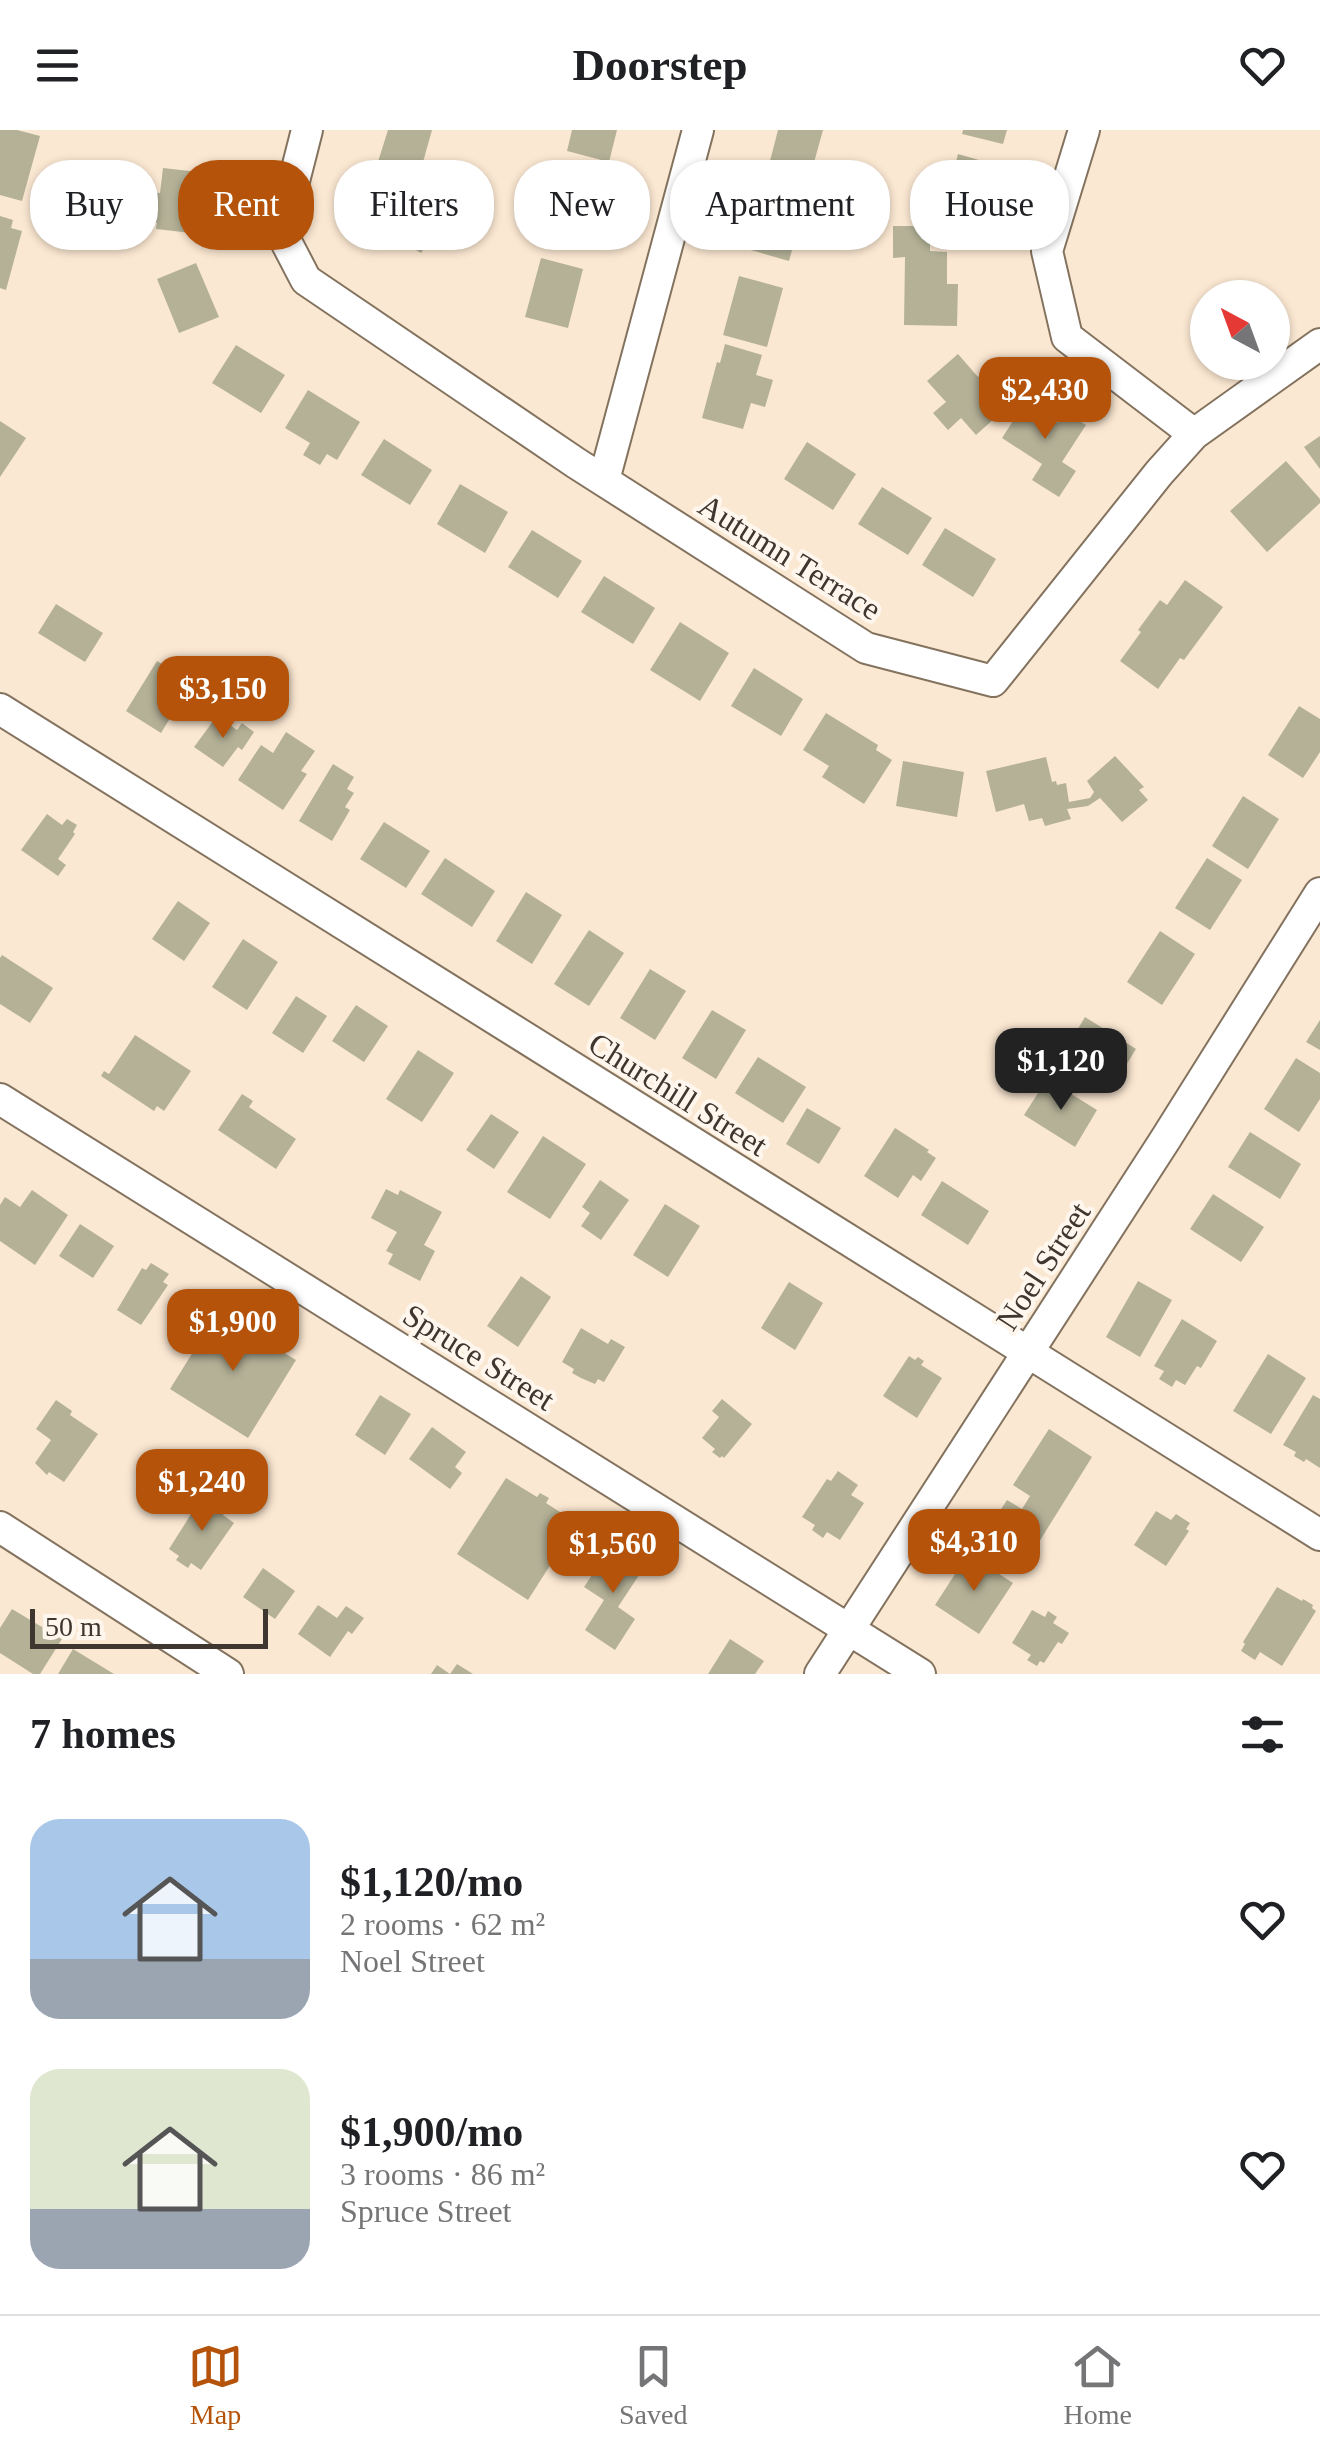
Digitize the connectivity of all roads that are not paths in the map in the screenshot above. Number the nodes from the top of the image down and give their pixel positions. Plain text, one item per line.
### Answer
1 (308, 130) edge
2 (698, 130) edge
3 (1084, 130) edge
4 (1320, 344) edge
5 (1194, 434) junction
6 (604, 480) junction
7 (0, 709) edge
8 (1320, 893) edge
9 (0, 1099) edge
10 (1027, 1354) junction
11 (0, 1527) edge
12 (1320, 1535) edge
13 (848, 1629) junction
14 (228, 1674) edge
15 (820, 1674) edge
16 (920, 1674) edge

1 - 6 street, Autumn Terrace
2 - 6 street
3 - 5 street
4 - 5 street, Autumn Terrace
5 - 6 street, Autumn Terrace
7 - 10 street, Churchill Street
8 - 10 street, Noel Street
9 - 13 street, Spruce Street
10 - 12 street, Churchill Street
10 - 13 street, Noel Street
11 - 14 street
13 - 15 street, Noel Street
13 - 16 street, Spruce Street

